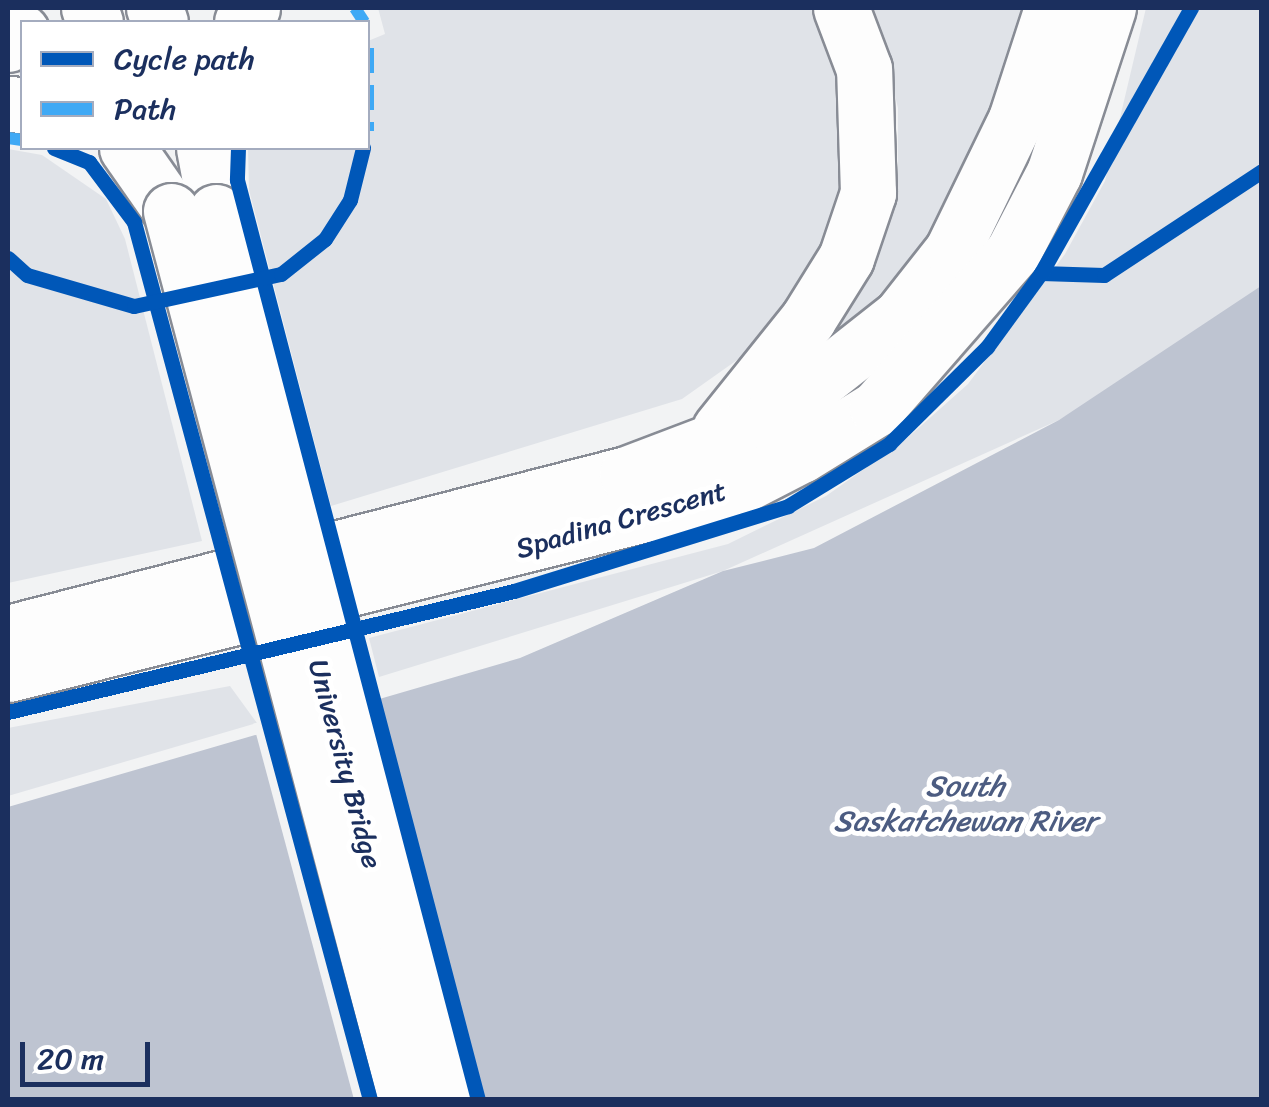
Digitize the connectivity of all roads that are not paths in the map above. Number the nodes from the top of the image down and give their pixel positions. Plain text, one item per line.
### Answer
1 (841, 8) edge
2 (1052, 8) edge
3 (1108, 8) edge
4 (128, 150) edge
5 (147, 150) edge
6 (204, 150) edge
7 (193, 212) junction
8 (701, 452) junction
9 (17, 629) edge
10 (8, 674) edge
11 (406, 1100) edge
12 (448, 1100) edge

1 - 8 street
2 - 8 street, Spadina Crescent
3 - 10 street, Spadina Crescent
4 - 7 street
5 - 7 street
6 - 7 street
7 - 11 street, University Bridge, bridge
7 - 12 street, University Bridge, bridge
8 - 9 street, Spadina Crescent

